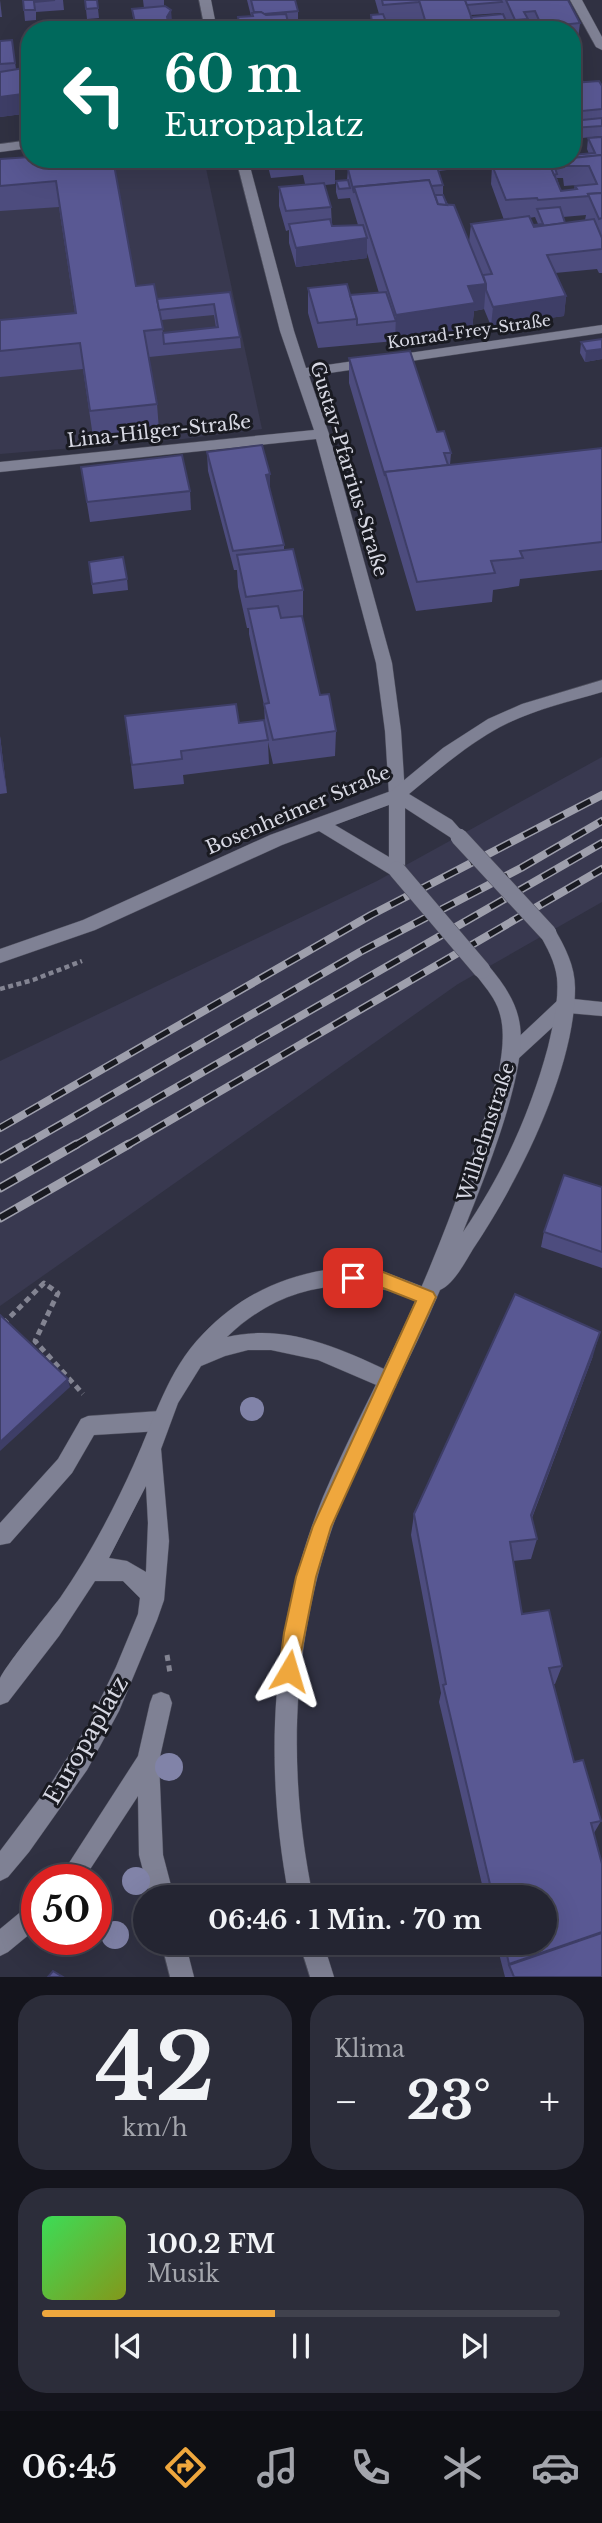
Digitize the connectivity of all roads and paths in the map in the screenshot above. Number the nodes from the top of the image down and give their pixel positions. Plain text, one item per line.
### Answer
1 (205, 0) edge
2 (576, 0) edge
3 (209, 21) edge
4 (602, 47) edge
5 (585, 58) dead end
6 (581, 61) edge
7 (581, 81) edge
8 (591, 94) edge
9 (21, 145) edge
10 (0, 148) edge
11 (244, 168) edge
12 (602, 329) edge
13 (300, 373) junction
14 (323, 434) junction
15 (0, 467) edge
16 (602, 686) edge
17 (397, 795) junction
18 (321, 824) junction
19 (397, 870) junction
20 (0, 956) edge
21 (94, 956) dead end
22 (0, 989) edge
23 (564, 1005) junction
24 (602, 1009) edge
25 (512, 1054) junction
26 (427, 1297) junction
27 (4, 1324) edge
28 (192, 1361) junction
29 (388, 1381) junction
30 (85, 1396) dead end
31 (160, 1421) junction
32 (152, 1449) junction
33 (0, 1533) edge
34 (89, 1572) junction
35 (153, 1600) junction
36 (0, 1694) edge
37 (161, 1703) dead end
38 (148, 1761) junction
39 (80, 1864) edge
40 (0, 1869) edge
41 (159, 1885) edge
42 (298, 1885) edge
43 (21, 1926) edge
44 (0, 1944) edge
45 (176, 1955) edge
46 (316, 1955) edge
47 (182, 1977) edge
48 (322, 1977) edge

1 - 3 street
2 - 4 street
5 - 6 path
7 - 8 path
9 - 10 street
11 - 13 street, Gustav-Pfarrius-Straße
12 - 13 street, Konrad-Frey-Straße
13 - 14 street, Gustav-Pfarrius-Straße
14 - 15 street, Lina-Hilger-Straße
14 - 17 street, Gustav-Pfarrius-Straße
16 - 17 street, Bosenheimer Straße
17 - 18 street, Bosenheimer Straße
17 - 19 street
17 - 23 street, Wilhelmstraße, bridge
18 - 19 street
18 - 20 street, Bosenheimer Straße
19 - 25 street, Wilhelmstraße, bridge
21 - 22 path
23 - 24 street
23 - 25 street
23 - 26 street, Wilhelmstraße
25 - 26 street, Wilhelmstraße
26 - 28 street, Europaplatz
26 - 29 street, Wilhelmstraße
27 - 30 path
28 - 29 street
28 - 31 street, Europaplatz
29 - 42 street, Wilhelmstraße
31 - 32 street, Europaplatz
31 - 33 street
32 - 34 street, Europaplatz
32 - 35 street, Europaplatz
34 - 35 street
34 - 36 street, Europaplatz
35 - 40 street, Europaplatz
37 - 38 street
38 - 39 street
38 - 41 street
43 - 44 street
45 - 47 street
46 - 48 street

